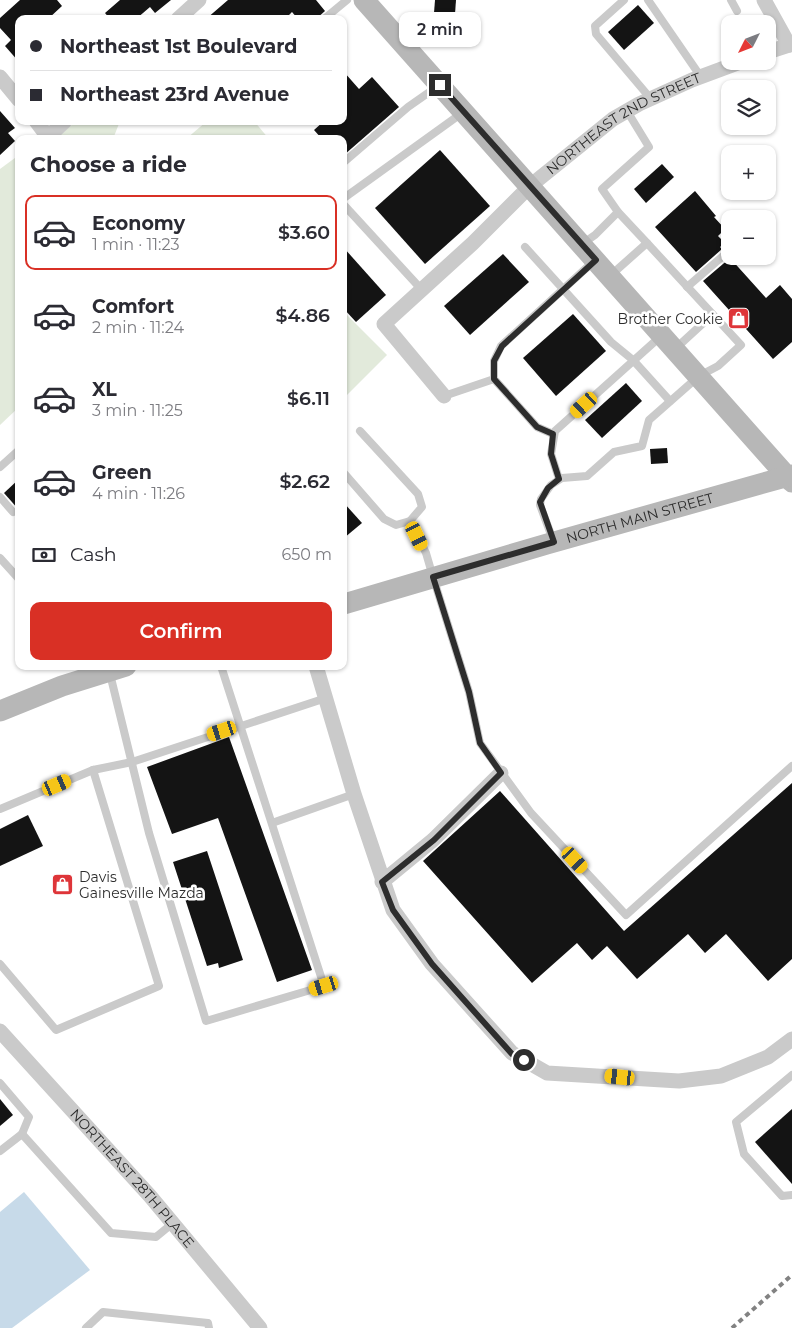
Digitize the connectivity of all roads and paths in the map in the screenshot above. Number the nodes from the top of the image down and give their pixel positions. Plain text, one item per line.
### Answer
1 (199, 0) edge
2 (347, 0) edge
3 (364, 0) edge
4 (624, 0) edge
5 (648, 0) edge
6 (731, 0) edge
7 (764, 0) edge
8 (737, 11) dead end
9 (182, 15) edge
10 (329, 15) edge
11 (791, 44) edge
12 (776, 49) edge
13 (721, 69) edge
14 (0, 77) edge
15 (701, 77) junction
16 (440, 85) junction
17 (15, 95) edge
18 (652, 98) junction
19 (627, 111) junction
20 (464, 112) junction
21 (61, 125) edge
22 (50, 135) edge
23 (347, 159) edge
24 (530, 186) junction
25 (347, 196) edge
26 (347, 208) edge
27 (618, 212) junction
28 (647, 243) junction
29 (525, 248) dead end
30 (721, 258) edge
31 (596, 260) junction
32 (687, 288) junction
33 (422, 290) junction
34 (563, 290) junction
35 (712, 315) junction
36 (668, 342) junction
37 (634, 360) junction
38 (699, 376) junction
39 (494, 379) junction
40 (444, 396) joint
41 (670, 401) junction
42 (360, 431) dead end
43 (553, 434) junction
44 (15, 454) edge
45 (0, 467) edge
46 (347, 477) edge
47 (790, 478) edge
48 (559, 479) junction
49 (0, 497) edge
50 (13, 512) dead end
51 (410, 521) junction
52 (554, 542) junction
53 (0, 558) edge
54 (15, 575) edge
55 (433, 577) junction
56 (347, 603) edge
57 (103, 670) edge
58 (222, 670) edge
59 (317, 670) edge
60 (326, 698) junction
61 (0, 711) edge
62 (240, 725) junction
63 (132, 762) junction
64 (792, 766) edge
65 (92, 770) junction
66 (501, 773) junction
67 (354, 794) junction
68 (0, 799) edge
69 (2, 808) edge
70 (272, 824) junction
71 (382, 882) junction
72 (0, 964) edge
73 (0, 1032) edge
74 (792, 1039) edge
75 (792, 1075) edge
76 (0, 1083) edge
77 (22, 1134) junction
78 (0, 1151) edge
79 (792, 1195) edge
80 (173, 1224) junction
81 (86, 1328) edge
82 (209, 1328) edge
83 (260, 1328) edge

1 - 9 street
2 - 10 lane
3 - 16 main road
4 - 18 lane
5 - 15 lane
6 - 8 lane
7 - 11 street
11 - 12 street
13 - 15 street, NORTHEAST 2ND STREET
14 - 17 street
15 - 18 street, NORTHEAST 2ND STREET
16 - 20 main road
16 - 23 lane
18 - 19 street, NORTHEAST 2ND STREET
19 - 24 street, NORTHEAST 2ND STREET
19 - 27 lane
20 - 24 main road
20 - 25 lane
21 - 22 street
24 - 31 main road
24 - 33 street, NORTHEAST 2ND STREET
26 - 33 lane
27 - 28 lane
27 - 31 lane
28 - 31 lane
28 - 32 lane
29 - 34 lane
30 - 32 lane
31 - 34 lane
31 - 36 main road
32 - 35 lane
33 - 40 street, NORTHEAST 2ND STREET
34 - 37 lane
34 - 39 lane
35 - 36 lane
35 - 38 lane
36 - 37 lane
36 - 38 main road
37 - 41 lane
37 - 43 lane
38 - 41 lane
38 - 47 main road
39 - 40 lane
39 - 43 lane
41 - 48 lane
42 - 51 lane
43 - 48 lane
44 - 45 lane
46 - 51 lane
47 - 52 main road, NORTH MAIN STREET
48 - 52 lane
49 - 50 lane
51 - 55 lane
52 - 55 main road, NORTH MAIN STREET
53 - 54 lane
55 - 56 main road, NORTH MAIN STREET
55 - 66 lane
57 - 61 main road
57 - 63 lane
58 - 62 lane
59 - 60 street
60 - 62 lane
60 - 67 street
62 - 63 lane
62 - 70 lane
63 - 65 lane
63 - 70 lane
64 - 66 lane
65 - 69 lane
65 - 72 lane
66 - 71 street
67 - 70 lane
67 - 71 street
68 - 69 lane
71 - 74 street
73 - 80 street, NORTHEAST 28TH PLACE
75 - 79 lane
76 - 77 lane
77 - 78 lane
77 - 80 lane
80 - 83 street, NORTHEAST 28TH PLACE
81 - 82 lane

